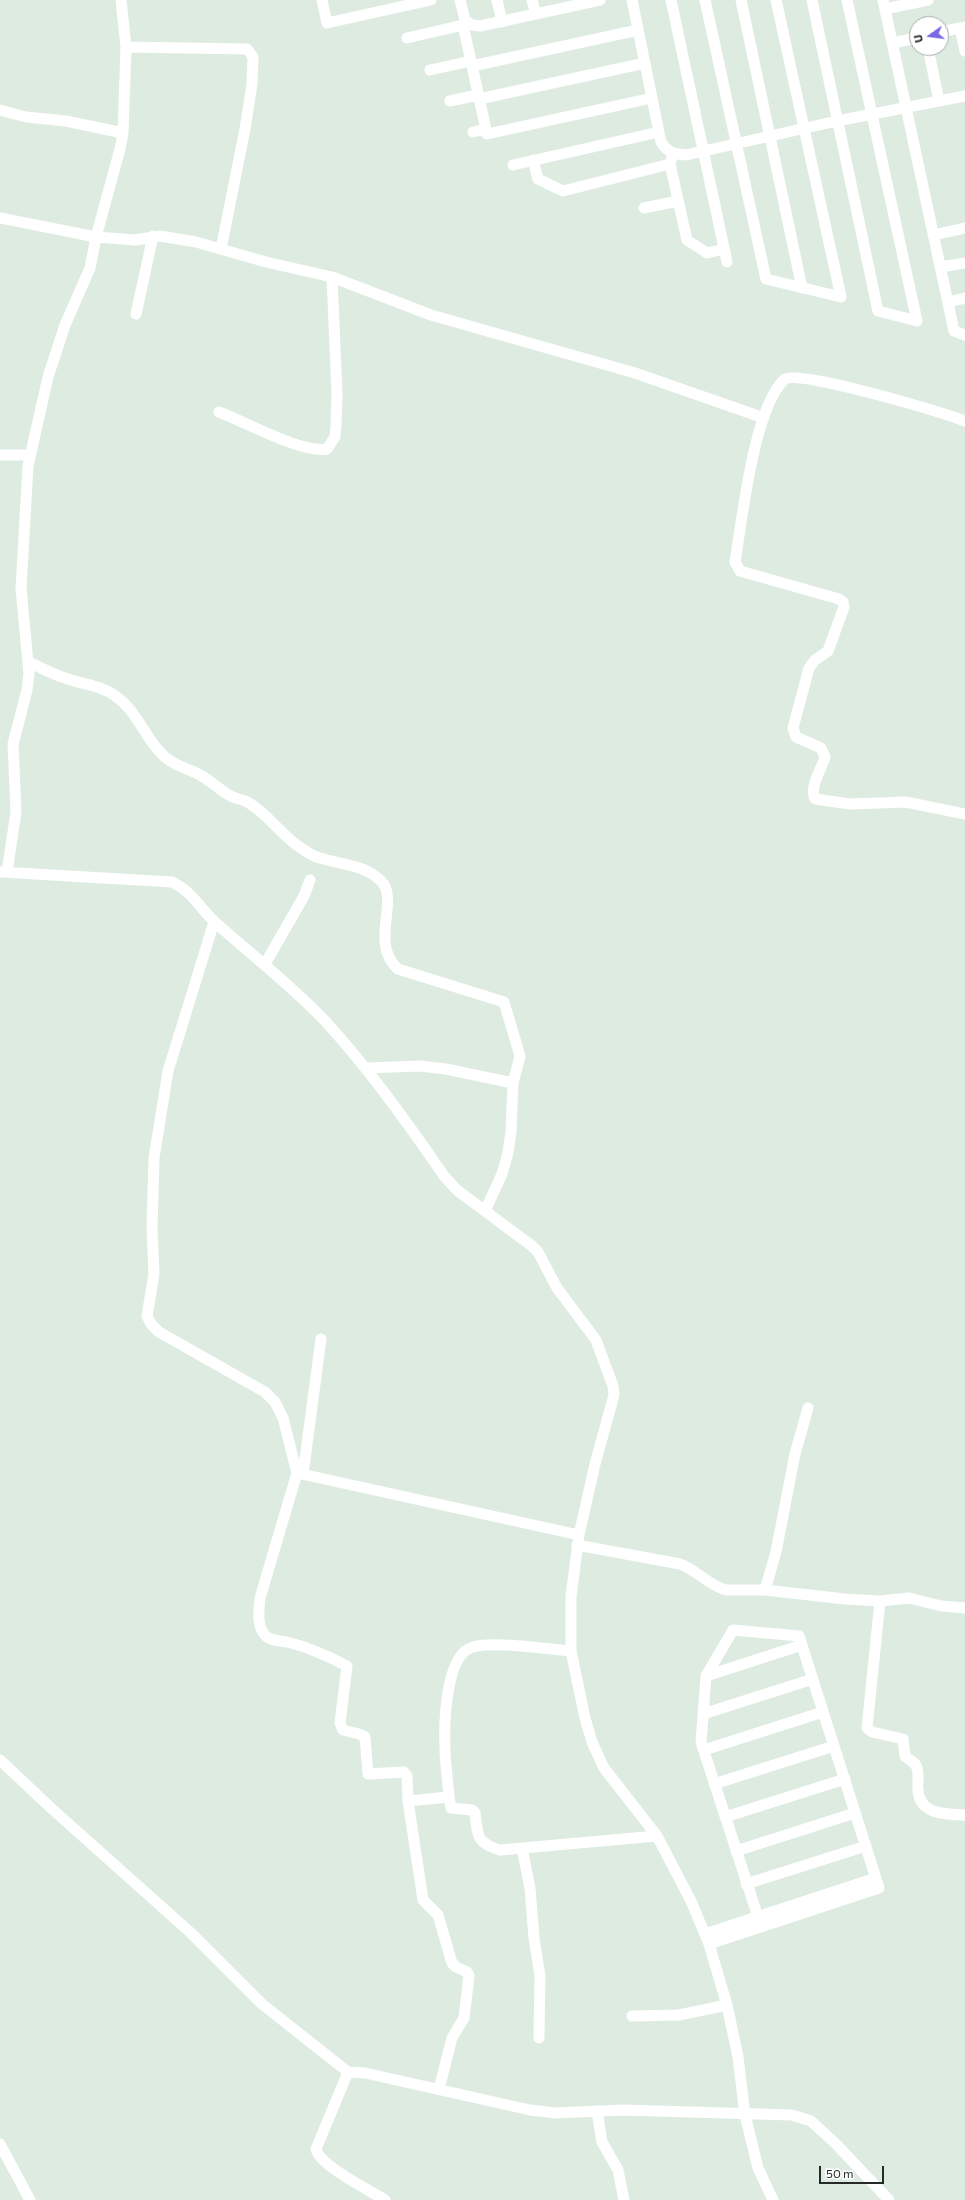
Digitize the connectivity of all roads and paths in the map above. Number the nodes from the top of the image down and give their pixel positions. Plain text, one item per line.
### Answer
1 (121, 0) edge
2 (322, 0) edge
3 (430, 0) edge
4 (460, 0) edge
5 (497, 0) edge
6 (532, 0) edge
7 (600, 0) edge
8 (632, 0) edge
9 (670, 0) edge
10 (705, 0) edge
11 (741, 0) edge
12 (776, 0) edge
13 (812, 0) edge
14 (847, 0) edge
15 (928, 0) edge
16 (568, 4) edge
17 (884, 4) edge
18 (536, 14) junction
19 (464, 22) junction
20 (502, 22) junction
21 (963, 28) edge
22 (638, 30) junction
23 (949, 31) edge
24 (407, 38) dead end
25 (909, 40) edge
26 (892, 43) junction
27 (126, 47) junction
28 (965, 51) edge
29 (930, 56) edge
30 (471, 63) junction
31 (645, 63) junction
32 (430, 70) dead end
33 (965, 96) edge
34 (479, 97) junction
35 (652, 98) junction
36 (450, 101) dead end
37 (939, 101) junction
38 (906, 108) junction
39 (0, 110) edge
40 (871, 115) junction
41 (837, 121) junction
42 (804, 128) junction
43 (486, 129) junction
44 (473, 132) dead end
45 (659, 132) junction
46 (123, 133) junction
47 (770, 136) junction
48 (736, 144) junction
49 (703, 151) junction
50 (671, 159) junction
51 (532, 160) junction
52 (513, 165) dead end
53 (678, 201) junction
54 (644, 208) dead end
55 (0, 218) edge
56 (965, 228) edge
57 (933, 235) junction
58 (154, 236) junction
59 (96, 237) junction
60 (221, 249) junction
61 (724, 249) junction
62 (727, 262) dead end
63 (965, 262) edge
64 (940, 267) junction
65 (332, 277) junction
66 (802, 288) junction
67 (965, 298) edge
68 (948, 302) junction
69 (136, 314) dead end
70 (965, 335) edge
71 (219, 412) dead end
72 (764, 418) junction
73 (965, 421) edge
74 (0, 454) edge
75 (30, 455) junction
76 (29, 662) junction
77 (965, 814) edge
78 (4, 872) edge
79 (310, 880) dead end
80 (214, 922) junction
81 (265, 964) junction
82 (366, 1068) junction
83 (513, 1083) junction
84 (485, 1211) junction
85 (321, 1339) dead end
86 (808, 1408) dead end
87 (300, 1473) junction
88 (578, 1540) junction
89 (765, 1590) junction
90 (880, 1601) junction
91 (965, 1608) edge
92 (802, 1645) junction
93 (571, 1651) junction
94 (706, 1676) junction
95 (813, 1679) junction
96 (823, 1712) junction
97 (703, 1714) junction
98 (834, 1746) junction
99 (704, 1750) junction
100 (0, 1760) edge
101 (845, 1779) junction
102 (714, 1784) junction
103 (449, 1797) junction
104 (408, 1801) junction
105 (855, 1813) junction
106 (965, 1815) edge
107 (725, 1817) junction
108 (657, 1836) junction
109 (866, 1846) junction
110 (522, 1848) junction
111 (736, 1851) junction
112 (878, 1883) junction
113 (746, 1884) junction
114 (758, 1917) junction
115 (707, 1939) junction
116 (727, 2005) junction
117 (632, 2016) dead end
118 (539, 2038) dead end
119 (348, 2072) junction
120 (439, 2089) junction
121 (597, 2111) junction
122 (745, 2114) junction
123 (0, 2144) edge
124 (30, 2200) edge
125 (385, 2200) edge
126 (624, 2200) edge
127 (773, 2200) edge
128 (889, 2200) edge

1 - 27 street
2 - 3 street
4 - 19 street
5 - 20 street
6 - 18 street
7 - 16 street
8 - 22 street
9 - 49 street
10 - 48 street
11 - 47 street
12 - 42 street
13 - 41 street
14 - 40 street
15 - 17 street
16 - 18 street
17 - 26 street
18 - 20 street
19 - 20 street
19 - 24 street
19 - 30 street
21 - 23 street
21 - 28 street
22 - 30 street
22 - 31 street
25 - 26 street
26 - 38 street
27 - 46 street
27 - 60 street
29 - 37 street
30 - 32 street
30 - 34 street
31 - 34 street
31 - 35 street
33 - 37 street
34 - 36 street
34 - 43 street
35 - 43 street
35 - 45 street
37 - 38 street
38 - 40 street
38 - 57 street
39 - 46 street
40 - 41 street
40 - 41 street
41 - 42 street
42 - 47 street
42 - 66 street
43 - 44 street
45 - 50 street
45 - 51 street
46 - 59 street
47 - 48 street
47 - 66 street
48 - 49 street
48 - 66 street
49 - 50 street
49 - 61 street
50 - 51 street
50 - 53 street
51 - 52 street
53 - 54 street
53 - 61 street
55 - 59 street
56 - 57 street
57 - 64 street
58 - 59 street
58 - 60 street
58 - 69 street
59 - 75 street
60 - 65 street
61 - 62 street
63 - 64 street
64 - 68 street
65 - 71 street
65 - 72 street
67 - 68 street
68 - 70 street
72 - 73 street
72 - 77 street
74 - 75 street
75 - 76 street
76 - 78 street
76 - 83 street
78 - 80 street
79 - 81 street
80 - 81 street
80 - 87 street
81 - 82 street
82 - 83 street
82 - 84 street
83 - 84 street
84 - 88 street
85 - 87 street
86 - 89 street
87 - 88 street
87 - 104 street
88 - 89 street
88 - 93 street
89 - 90 street
90 - 91 street
90 - 106 street
92 - 94 street
92 - 94 street
92 - 95 street
93 - 103 street
93 - 108 street
94 - 97 street
95 - 96 street
95 - 97 street
96 - 98 street
96 - 99 street
97 - 99 street
98 - 101 street
98 - 102 street
99 - 102 street
100 - 119 street
101 - 105 street
101 - 107 street
102 - 107 street
103 - 104 street
103 - 110 street
104 - 120 street
105 - 109 street
105 - 111 street
107 - 111 street
108 - 110 street
108 - 115 street
109 - 112 street
109 - 113 street
110 - 118 street
111 - 113 street
112 - 114 street
112 - 115 street
113 - 114 street
114 - 115 street
115 - 116 street
116 - 117 street
116 - 122 street
119 - 120 street
119 - 125 street
120 - 121 street
121 - 122 street
121 - 126 street
122 - 127 street
122 - 128 street
123 - 124 street

